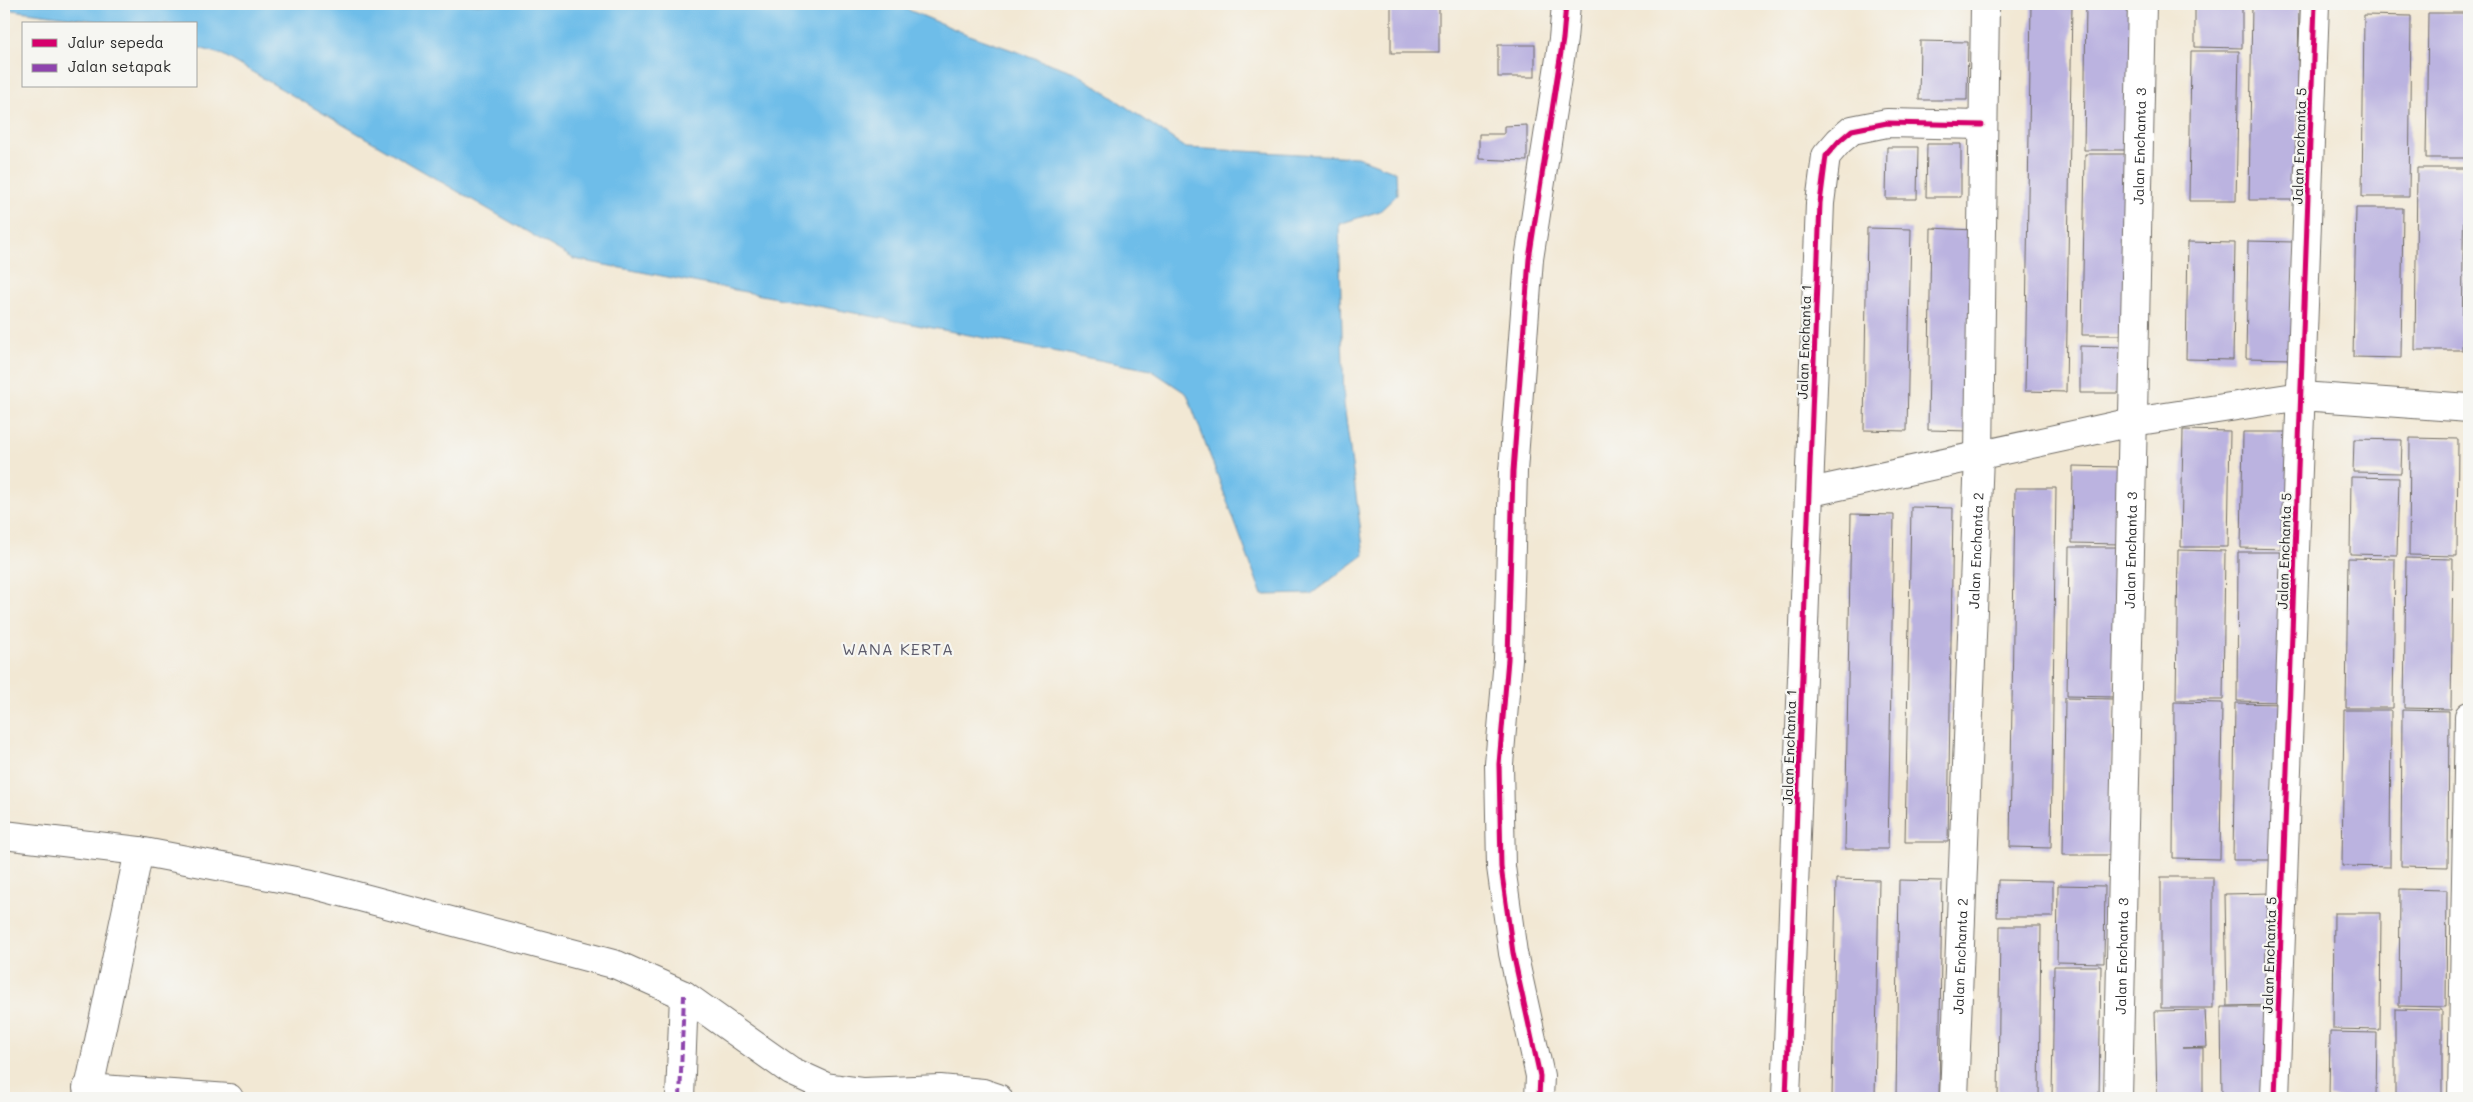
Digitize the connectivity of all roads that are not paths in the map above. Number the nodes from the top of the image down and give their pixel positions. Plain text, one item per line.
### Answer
1 (1566, 4) edge
2 (1985, 4) edge
3 (2142, 4) edge
4 (2315, 4) edge
5 (1982, 125) junction
6 (2301, 396) junction
7 (2469, 408) edge
8 (2133, 422) junction
9 (1979, 456) junction
10 (1811, 492) junction
11 (2469, 716) edge
12 (4, 835) edge
13 (139, 850) junction
14 (684, 994) junction
15 (87, 1093) edge
16 (229, 1098) edge
17 (680, 1098) edge
18 (998, 1098) edge
19 (1539, 1098) edge
20 (1786, 1098) edge
21 (1954, 1098) edge
22 (2118, 1098) edge
23 (2275, 1098) edge
24 (2462, 1098) edge

1 - 19 street
2 - 5 street, Jalan Enchanta 2
3 - 8 street, Jalan Enchanta 3
4 - 6 street, Jalan Enchanta 5
5 - 9 street, Jalan Enchanta 2
5 - 10 street, Jalan Enchanta 1
6 - 7 street
6 - 8 street
6 - 23 street, Jalan Enchanta 5
8 - 9 street
8 - 22 street, Jalan Enchanta 3
9 - 10 street
9 - 21 street, Jalan Enchanta 2
10 - 20 street, Jalan Enchanta 1
11 - 24 street
12 - 13 street
13 - 14 street
13 - 15 street
14 - 17 street
14 - 18 street
15 - 16 street

